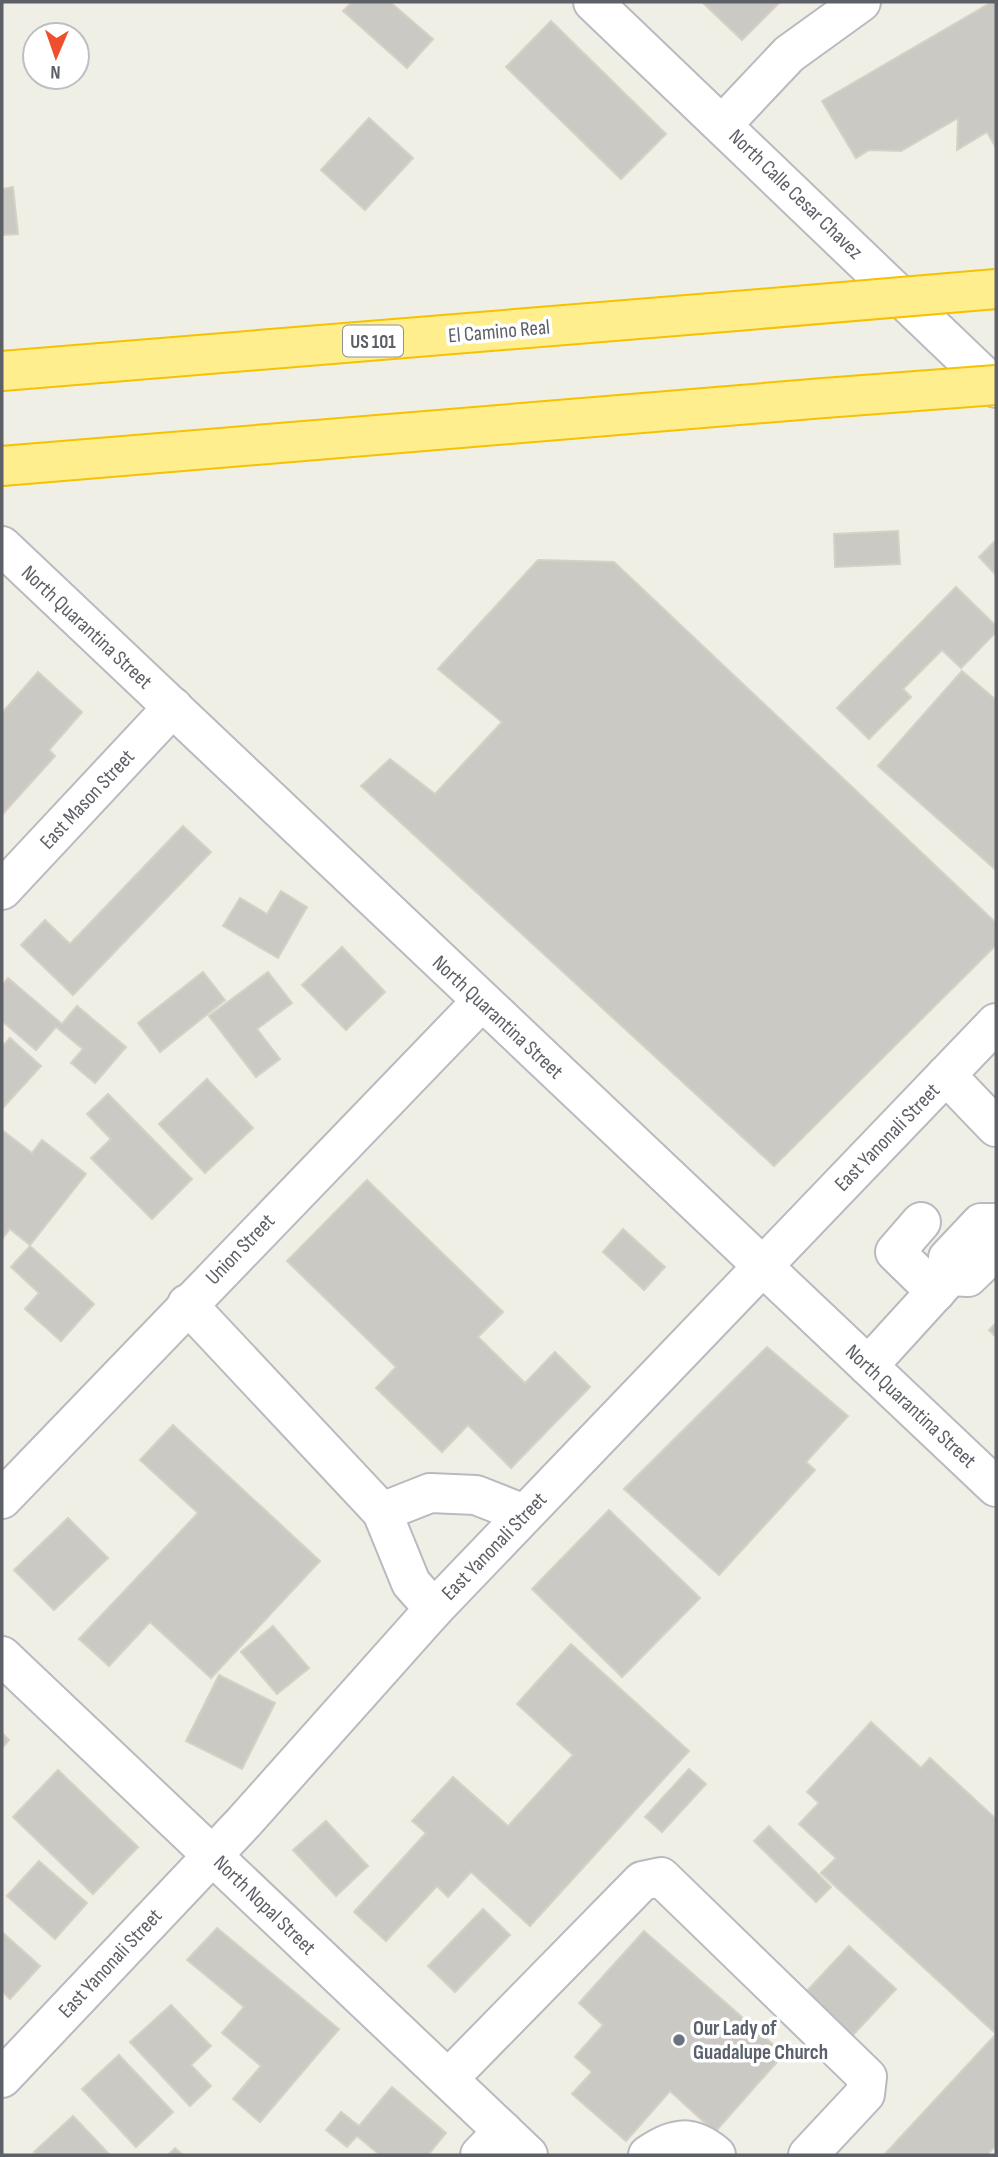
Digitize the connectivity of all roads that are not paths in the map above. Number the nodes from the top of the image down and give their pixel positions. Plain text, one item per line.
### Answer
1 (593, 2) edge
2 (861, 2) edge
3 (723, 124) junction
4 (996, 289) edge
5 (6, 371) edge
6 (996, 387) edge
7 (2, 466) edge
8 (2, 547) edge
9 (173, 707) junction
10 (2, 890) edge
11 (481, 1002) junction
12 (996, 1023) edge
13 (947, 1075) junction
14 (996, 1127) edge
15 (920, 1222) dead end
16 (996, 1223) edge
17 (996, 1250) edge
18 (764, 1267) junction
19 (943, 1284) junction
20 (187, 1304) junction
21 (868, 1366) junction
22 (996, 1487) edge
23 (2, 1499) edge
24 (382, 1512) junction
25 (524, 1514) junction
26 (433, 1609) junction
27 (2, 1656) edge
28 (212, 1854) junction
29 (2, 2078) edge
30 (448, 2079) junction
31 (504, 2147) edge
32 (648, 2155) edge
33 (716, 2155) edge
34 (808, 2155) edge

1 - 3 street, North Calle Cesar Chavez
2 - 3 street
3 - 6 street, North Calle Cesar Chavez
4 - 5 highway, El Camino Real / US 101, bridge
6 - 7 highway, bridge
8 - 9 street, North Quarantina Street
9 - 10 street, East Mason Street
9 - 11 street, North Quarantina Street
11 - 18 street, North Quarantina Street
11 - 20 street, Union Street
12 - 13 street, East Yanonali Street
13 - 14 street
13 - 18 street, East Yanonali Street
15 - 19 street
16 - 19 street
17 - 19 street
18 - 21 street, North Quarantina Street
18 - 25 street, East Yanonali Street
19 - 21 street
20 - 23 street, Union Street
20 - 24 street
21 - 22 street, North Quarantina Street
24 - 25 street
24 - 26 street
25 - 26 street, East Yanonali Street
26 - 28 street, East Yanonali Street
27 - 28 street, North Nopal Street
28 - 29 street, East Yanonali Street
28 - 30 street, North Nopal Street
30 - 31 street, North Nopal Street
30 - 34 street
32 - 33 street

